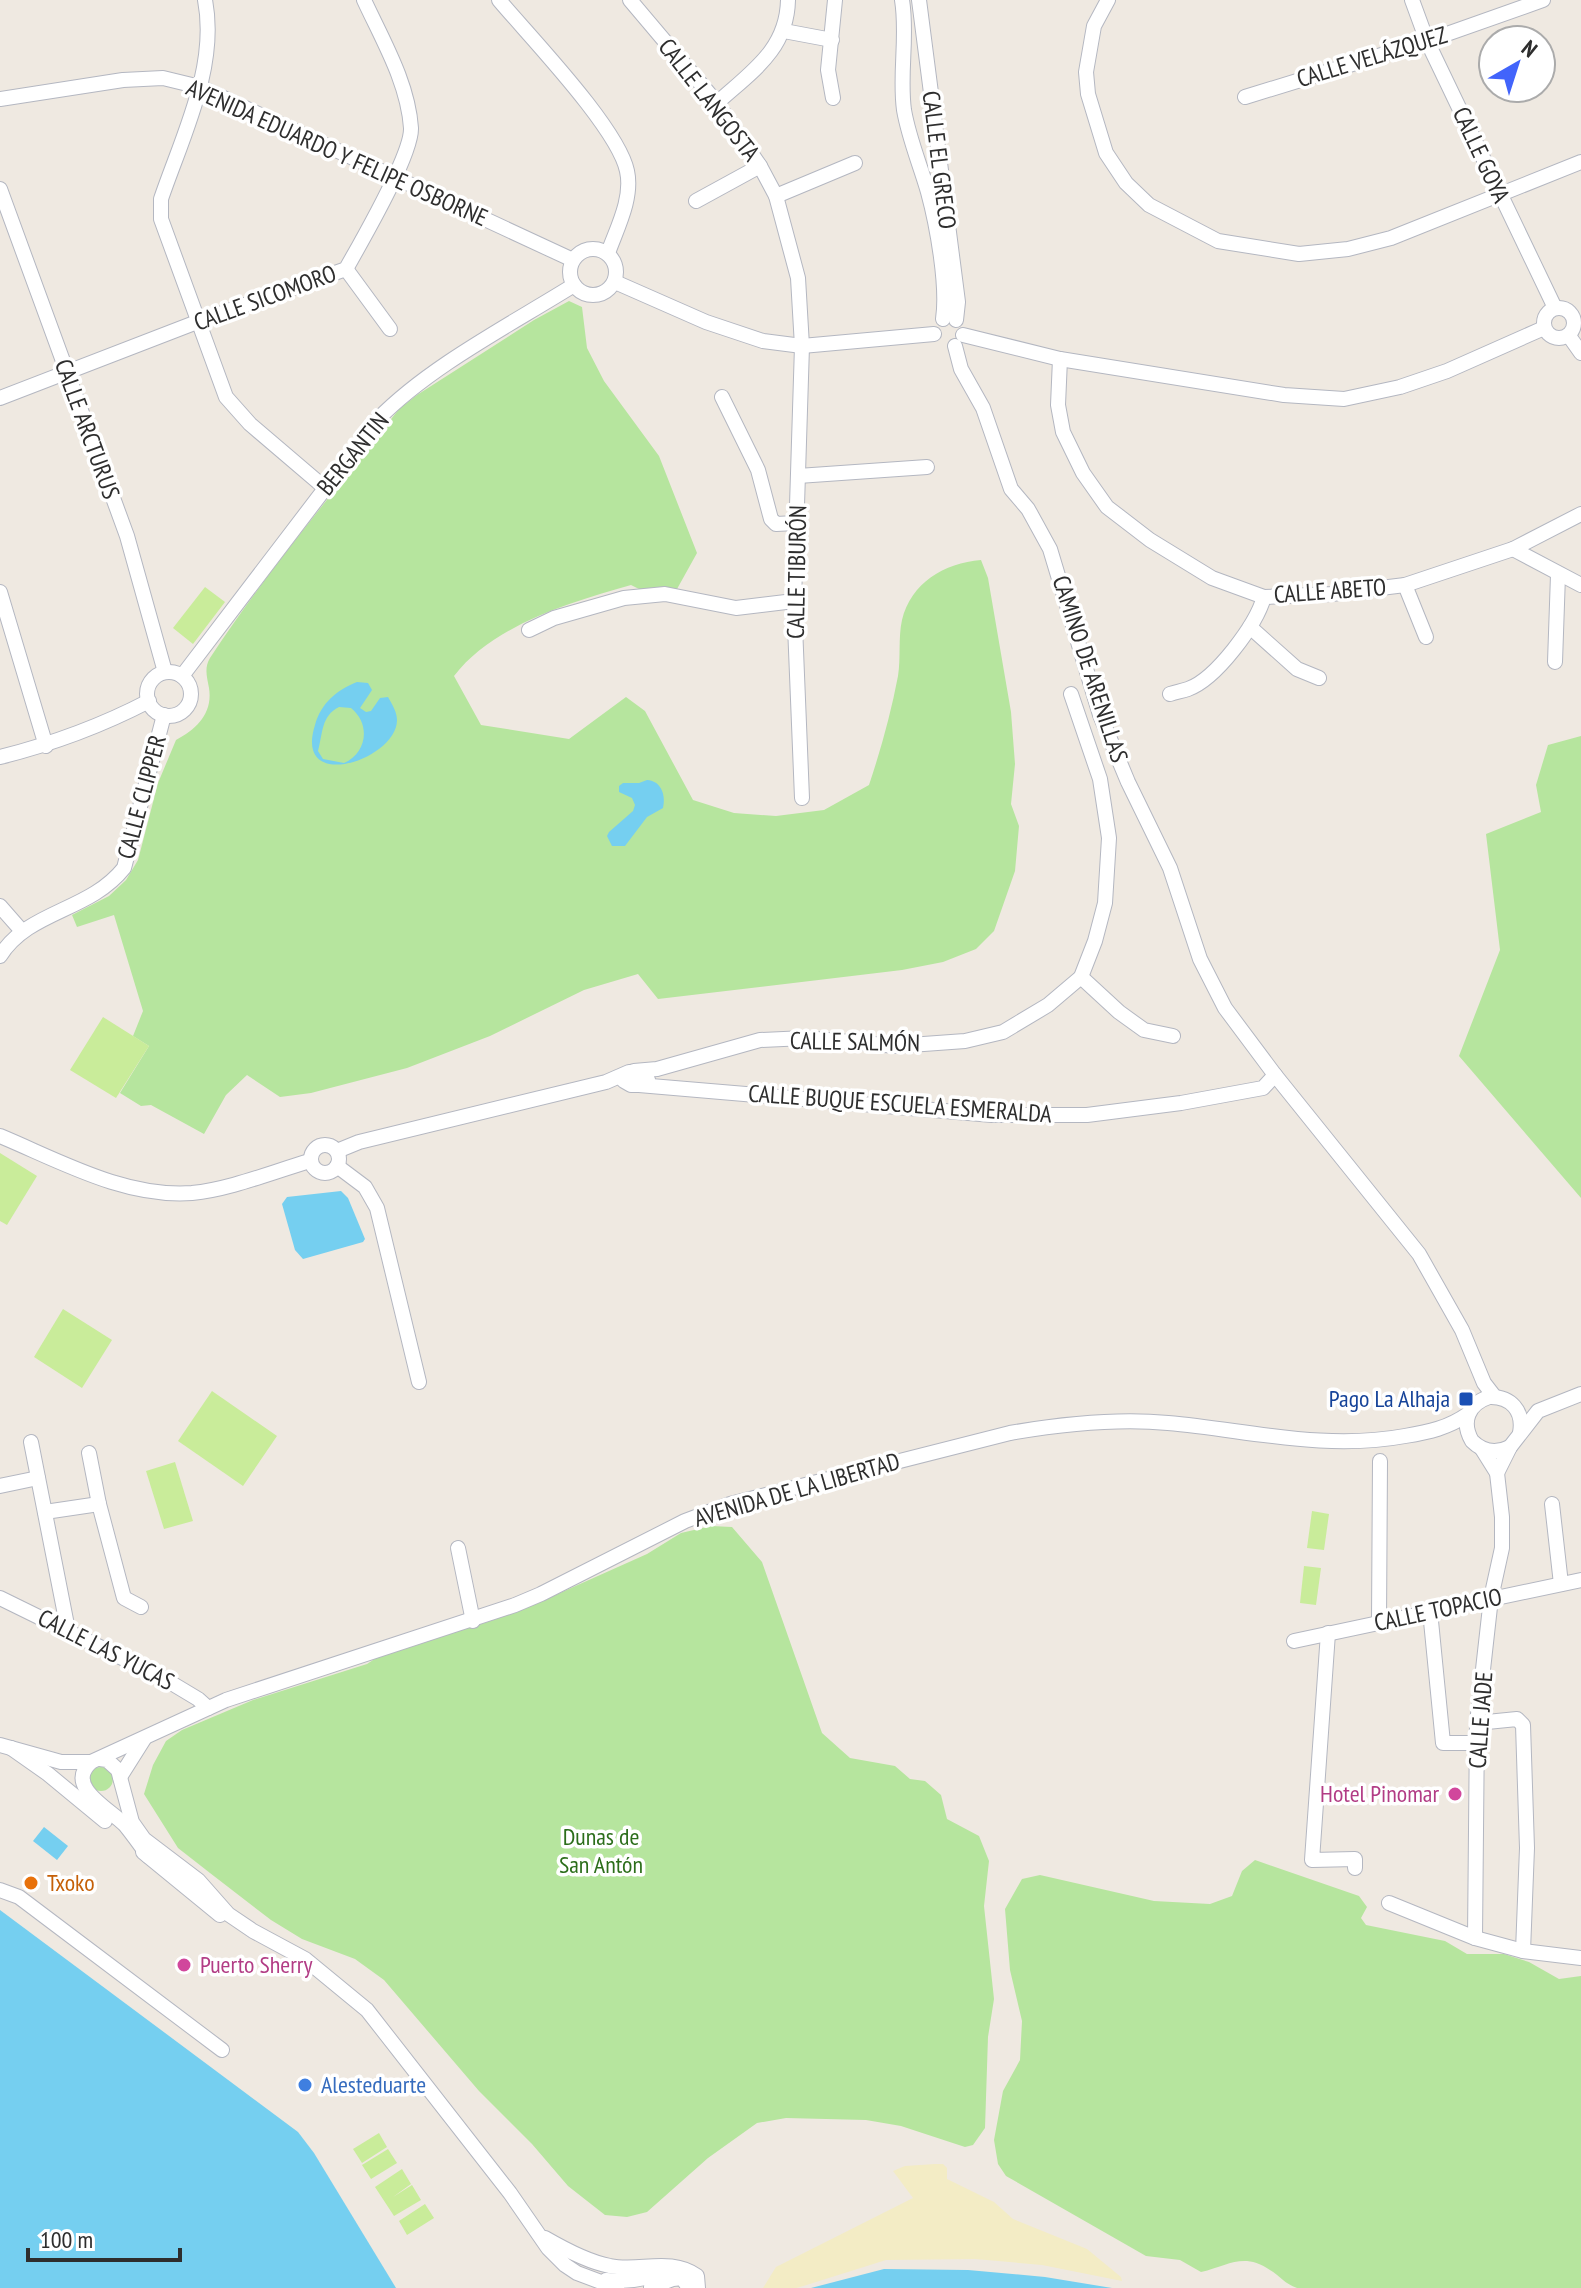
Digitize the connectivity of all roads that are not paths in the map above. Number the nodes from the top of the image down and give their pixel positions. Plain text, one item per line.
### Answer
1 (205, 0) edge
2 (364, 0) edge
3 (499, 0) edge
4 (630, 0) edge
5 (788, 0) edge
6 (835, 0) edge
7 (902, 0) edge
8 (919, 0) edge
9 (1108, 0) edge
10 (1412, 0) edge
11 (1543, 0) edge
12 (784, 31) junction
13 (832, 40) junction
14 (1427, 41) junction
15 (200, 87) junction
16 (1245, 97) dead end
17 (833, 98) dead end
18 (0, 99) edge
19 (717, 103) junction
20 (1581, 162) edge
21 (855, 163) dead end
22 (760, 166) junction
23 (396, 176) junction
24 (0, 190) edge
25 (1498, 193) junction
26 (776, 196) junction
27 (696, 201) dead end
28 (608, 253) junction
29 (573, 260) junction
30 (346, 269) junction
31 (615, 282) junction
32 (574, 285) junction
33 (1555, 308) junction
34 (1577, 316) edge
35 (949, 320) junction
36 (197, 322) junction
37 (1544, 328) junction
38 (390, 329) dead end
39 (934, 334) junction
40 (1569, 336) junction
41 (959, 340) junction
42 (802, 346) junction
43 (1581, 353) edge
44 (1060, 359) junction
45 (66, 373) junction
46 (722, 397) dead end
47 (0, 398) edge
48 (927, 467) dead end
49 (798, 476) junction
50 (325, 488) junction
51 (1581, 514) edge
52 (796, 523) junction
53 (1513, 549) junction
54 (1558, 575) junction
55 (1405, 585) junction
56 (1581, 585) edge
57 (0, 592) edge
58 (1264, 597) junction
59 (794, 601) junction
60 (1250, 627) junction
61 (529, 630) dead end
62 (1426, 637) dead end
63 (1555, 662) dead end
64 (165, 672) junction
65 (182, 676) junction
66 (1319, 678) dead end
67 (1071, 694) dead end
68 (1170, 694) dead end
69 (149, 701) junction
70 (164, 715) junction
71 (46, 746) junction
72 (0, 757) edge
73 (802, 798) dead end
74 (0, 906) edge
75 (21, 930) junction
76 (0, 956) edge
77 (1081, 977) junction
78 (1173, 1036) dead end
79 (1275, 1075) junction
80 (643, 1079) junction
81 (0, 1136) edge
82 (337, 1159) junction
83 (310, 1161) junction
84 (419, 1382) dead end
85 (1487, 1393) junction
86 (1581, 1394) edge
87 (1513, 1405) junction
88 (1538, 1411) junction
89 (1468, 1414) junction
90 (1438, 1430) junction
91 (1520, 1433) junction
92 (31, 1442) dead end
93 (1477, 1445) junction
94 (1510, 1447) junction
95 (89, 1453) dead end
96 (1380, 1461) dead end
97 (1497, 1473) junction
98 (38, 1478) junction
99 (0, 1486) edge
100 (99, 1504) junction
101 (1552, 1504) dead end
102 (45, 1512) junction
103 (458, 1548) dead end
104 (1581, 1580) edge
105 (1561, 1584) junction
106 (0, 1598) edge
107 (1491, 1598) junction
108 (141, 1607) dead end
109 (1430, 1611) junction
110 (473, 1621) junction
111 (1379, 1622) junction
112 (68, 1630) junction
113 (1328, 1633) junction
114 (1294, 1641) dead end
115 (208, 1708) junction
116 (1477, 1723) junction
117 (144, 1739) junction
118 (1477, 1743) junction
119 (5, 1746) edge
120 (25, 1758) junction
121 (95, 1761) junction
122 (120, 1779) junction
123 (89, 1793) junction
124 (148, 1856) junction
125 (1355, 1868) dead end
126 (0, 1890) edge
127 (1389, 1903) dead end
128 (253, 1931) junction
129 (1475, 1938) junction
130 (1523, 1951) junction
131 (1581, 1958) edge
132 (222, 2050) dead end
133 (541, 2235) junction
134 (673, 2267) junction
135 (590, 2278) junction
136 (617, 2288) edge
137 (643, 2288) edge
138 (689, 2288) edge
139 (698, 2288) edge

1 - 15 street
2 - 23 street, CALLE SICOMORO
3 - 28 street
4 - 19 street, CALLE LANGOSTA
5 - 12 street
6 - 13 street
7 - 35 street
8 - 35 street, CALLE EL GRECO
9 - 25 street
10 - 14 street, CALLE GOYA
11 - 14 street, CALLE VELÁZQUEZ
12 - 13 street
12 - 19 street
13 - 17 street
14 - 16 street, CALLE VELÁZQUEZ
14 - 25 street, CALLE GOYA
15 - 18 street, AVENIDA EDUARDO Y FELIPE OSBORNE
15 - 23 street, AVENIDA EDUARDO Y FELIPE OSBORNE
15 - 36 street
19 - 22 street, CALLE LANGOSTA
20 - 25 street
21 - 26 street
22 - 26 street, CALLE LANGOSTA
22 - 27 street
23 - 29 street, AVENIDA EDUARDO Y FELIPE OSBORNE
23 - 30 street, CALLE SICOMORO
24 - 45 street, CALLE ARCTURUS
25 - 33 street, CALLE GOYA
26 - 42 street, CALLE LANGOSTA
28 - 29 street
28 - 31 street
29 - 32 street
30 - 36 street, CALLE SICOMORO
30 - 38 street
31 - 32 street
31 - 42 street
32 - 50 street, BERGANTIN
33 - 34 street
33 - 37 street
34 - 40 street
35 - 39 street
35 - 41 street
36 - 45 street, CALLE SICOMORO
36 - 50 street
37 - 40 street
37 - 44 street
39 - 41 street
39 - 42 street
40 - 43 street
41 - 44 street
41 - 79 street, CAMINO DE ARENILLAS
42 - 49 street, CALLE TIBURÓN
44 - 58 street, CALLE ABETO
45 - 47 street, CALLE SICOMORO
45 - 64 street, CALLE ARCTURUS
46 - 52 street
48 - 49 street
49 - 52 street, CALLE TIBURÓN
50 - 65 street, BERGANTIN
51 - 53 street, CALLE ABETO
52 - 59 street, CALLE TIBURÓN
53 - 54 street
53 - 55 street, CALLE ABETO
54 - 56 street
54 - 63 street
55 - 58 street, CALLE ABETO
55 - 62 street
57 - 71 street
58 - 60 street
59 - 61 street
59 - 73 street, CALLE TIBURÓN
60 - 66 street
60 - 68 street
64 - 65 street
64 - 69 street
65 - 70 street
67 - 77 street, CALLE SALMÓN
69 - 70 street
69 - 71 street
70 - 75 street, CALLE CLIPPER
71 - 72 street
74 - 75 street
75 - 76 street, CALLE CLIPPER
77 - 78 street
77 - 80 street, CALLE SALMÓN
79 - 80 street, CALLE BUQUE ESCUELA ESMERALDA
79 - 85 street, CAMINO DE ARENILLAS
80 - 82 street, CALLE BUQUE ESCUELA ESMERALDA
81 - 83 street
82 - 83 street
82 - 83 street
82 - 84 street
85 - 87 street
85 - 89 street
86 - 88 street
87 - 88 street
87 - 91 street
88 - 91 street
89 - 90 street, AVENIDA DE LA LIBERTAD
89 - 93 street
90 - 93 street, AVENIDA DE LA LIBERTAD
90 - 110 street, AVENIDA DE LA LIBERTAD
91 - 94 street
92 - 98 street
93 - 94 street
93 - 97 street
94 - 97 street
95 - 100 street
96 - 111 street
97 - 107 street, CALLE JADE
98 - 99 street
98 - 102 street
100 - 102 street
100 - 108 street
101 - 105 street
102 - 112 street
103 - 110 street
104 - 105 street, CALLE TOPACIO
105 - 107 street, CALLE TOPACIO
106 - 112 street, CALLE LAS YUCAS
107 - 109 street, CALLE TOPACIO
107 - 116 street, CALLE JADE
109 - 111 street, CALLE TOPACIO
109 - 118 street
110 - 115 street, AVENIDA DE LA LIBERTAD
111 - 113 street, CALLE TOPACIO
112 - 115 street, CALLE LAS YUCAS
113 - 114 street, CALLE TOPACIO
113 - 125 street
115 - 117 street, AVENIDA DE LA LIBERTAD
116 - 118 street, CALLE JADE
116 - 130 street
117 - 121 street, AVENIDA DE LA LIBERTAD
117 - 122 street
118 - 129 street, CALLE JADE
119 - 120 street
119 - 121 street
120 - 123 street
120 - 124 street
121 - 122 street
121 - 123 street
122 - 123 street
122 - 128 street
123 - 124 street
124 - 128 street
126 - 132 street
127 - 129 street
128 - 133 street
129 - 130 street
130 - 131 street
133 - 134 street
133 - 135 street
134 - 135 street
134 - 139 street
135 - 136 street
137 - 138 street

